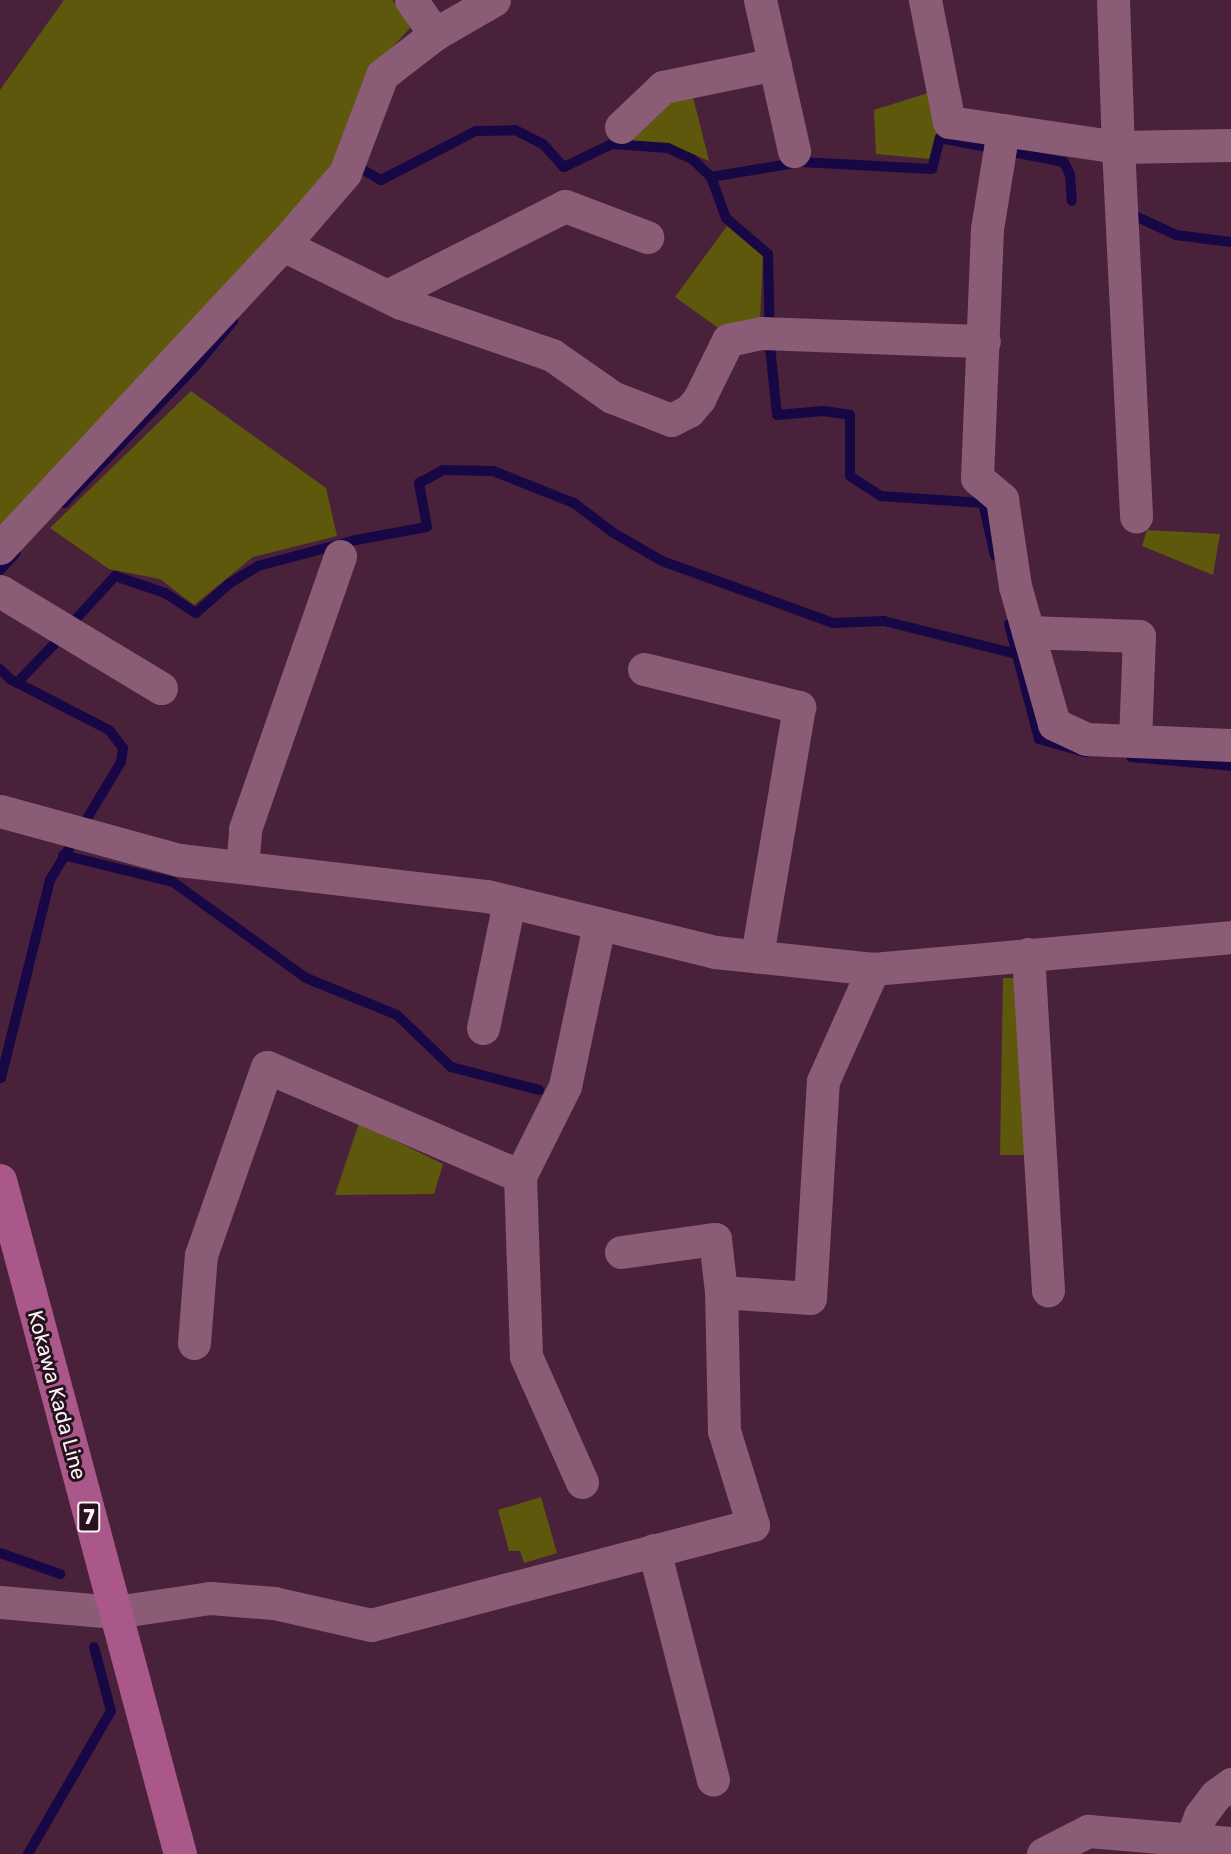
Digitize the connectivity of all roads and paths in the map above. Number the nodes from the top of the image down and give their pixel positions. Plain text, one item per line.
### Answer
1 (411, 0) edge
2 (494, 0) edge
3 (760, 0) edge
4 (925, 0) edge
5 (1113, 0) edge
6 (435, 34) junction
7 (775, 64) junction
8 (621, 127) dead end
9 (1003, 130) junction
10 (1231, 146) edge
11 (1118, 147) junction
12 (794, 151) dead end
13 (647, 237) dead end
14 (292, 250) junction
15 (387, 296) junction
16 (984, 341) junction
17 (1136, 517) dead end
18 (0, 548) edge
19 (340, 556) dead end
20 (0, 591) edge
21 (1028, 632) junction
22 (644, 669) dead end
23 (161, 688) dead end
24 (1135, 741) junction
25 (1231, 745) edge
26 (0, 811) edge
27 (242, 867) junction
28 (509, 902) junction
29 (598, 924) junction
30 (1231, 937) edge
31 (1028, 954) junction
32 (757, 956) junction
33 (873, 969) junction
34 (483, 1028) dead end
35 (520, 1176) junction
36 (0, 1180) edge
37 (621, 1252) dead end
38 (1048, 1290) dead end
39 (721, 1292) junction
40 (194, 1343) dead end
41 (582, 1482) dead end
42 (654, 1551) junction
43 (0, 1602) edge
44 (115, 1612) junction
45 (713, 1780) dead end
46 (1231, 1784) edge
47 (1231, 1842) edge
48 (1179, 1844) edge
49 (180, 1854) edge
50 (1043, 1854) edge

1 - 6 street
2 - 6 street
3 - 7 street
4 - 9 street
5 - 11 street
6 - 14 street
7 - 8 street
7 - 12 street
9 - 11 street
9 - 16 street
10 - 11 street
11 - 17 street
13 - 15 street
14 - 15 street
14 - 18 street
15 - 16 street
16 - 21 street
19 - 27 street
20 - 23 street
21 - 24 street
21 - 24 street
22 - 32 street
24 - 25 street
26 - 27 street
27 - 28 street
28 - 29 street
28 - 34 street
29 - 32 street
29 - 35 street
30 - 31 street
31 - 33 street
31 - 38 street
32 - 33 street
33 - 39 street
35 - 40 street
35 - 41 street
36 - 44 main road, Kokawa Kada Line / 7
37 - 39 street
39 - 42 street
42 - 44 street
42 - 45 street
43 - 44 street
44 - 49 main road, Kokawa Kada Line / 7
46 - 48 street
47 - 48 street
48 - 50 street

